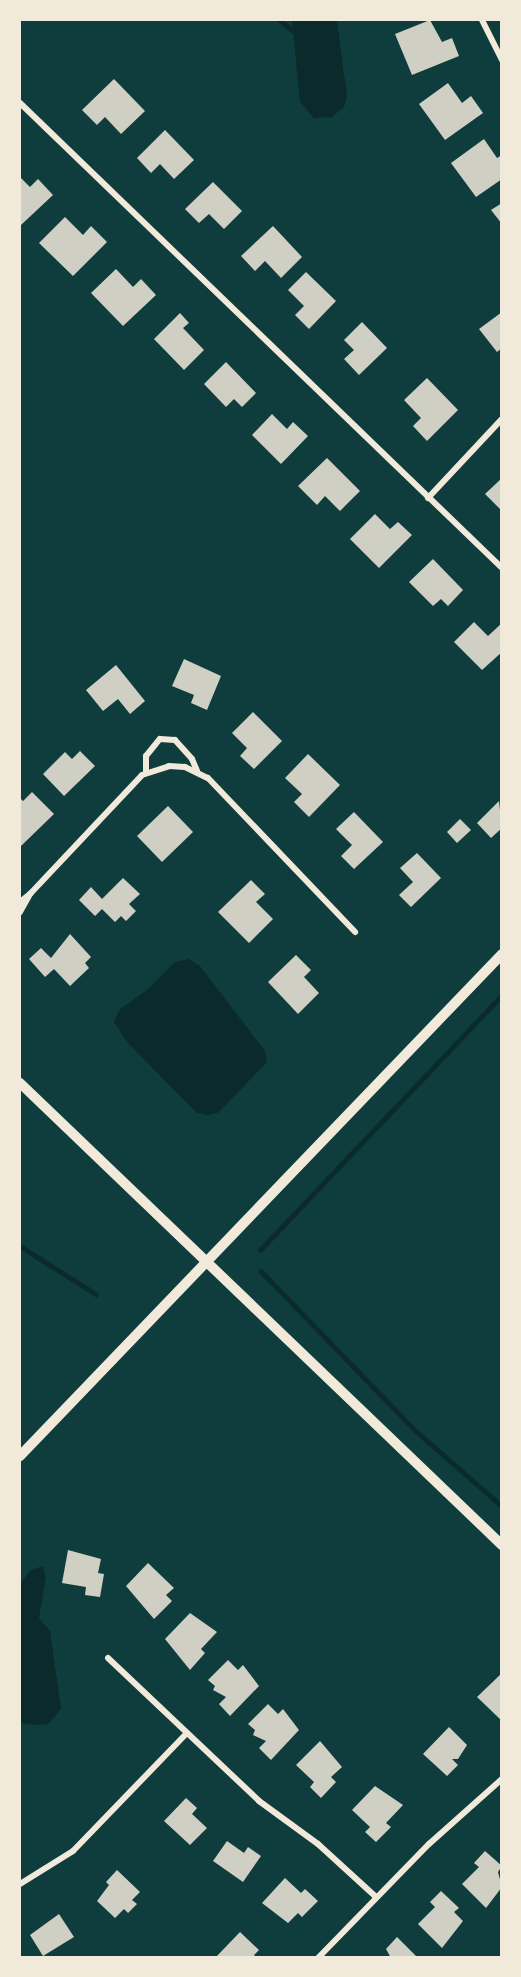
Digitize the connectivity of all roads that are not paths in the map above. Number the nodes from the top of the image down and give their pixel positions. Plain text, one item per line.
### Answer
1 (482, 20) edge
2 (501, 60) edge
3 (20, 103) edge
4 (501, 419) edge
5 (428, 498) junction
6 (501, 568) edge
7 (197, 771) junction
8 (146, 773) junction
9 (30, 894) junction
10 (20, 902) edge
11 (20, 912) edge
12 (355, 933) dead end
13 (501, 954) edge
14 (20, 1083) edge
15 (206, 1262) junction
16 (20, 1456) edge
17 (501, 1545) edge
18 (108, 1658) dead end
19 (187, 1733) junction
20 (501, 1779) edge
21 (20, 1884) edge
22 (376, 1897) junction
23 (318, 1958) edge

1 - 2 street
3 - 5 street
4 - 5 street
5 - 6 street
7 - 8 street
7 - 8 street
7 - 12 street
8 - 9 street
9 - 10 street
9 - 11 street
13 - 15 main road
14 - 15 main road
15 - 16 main road
15 - 17 main road
18 - 19 street
19 - 21 street
19 - 22 street
20 - 22 street
22 - 23 street

